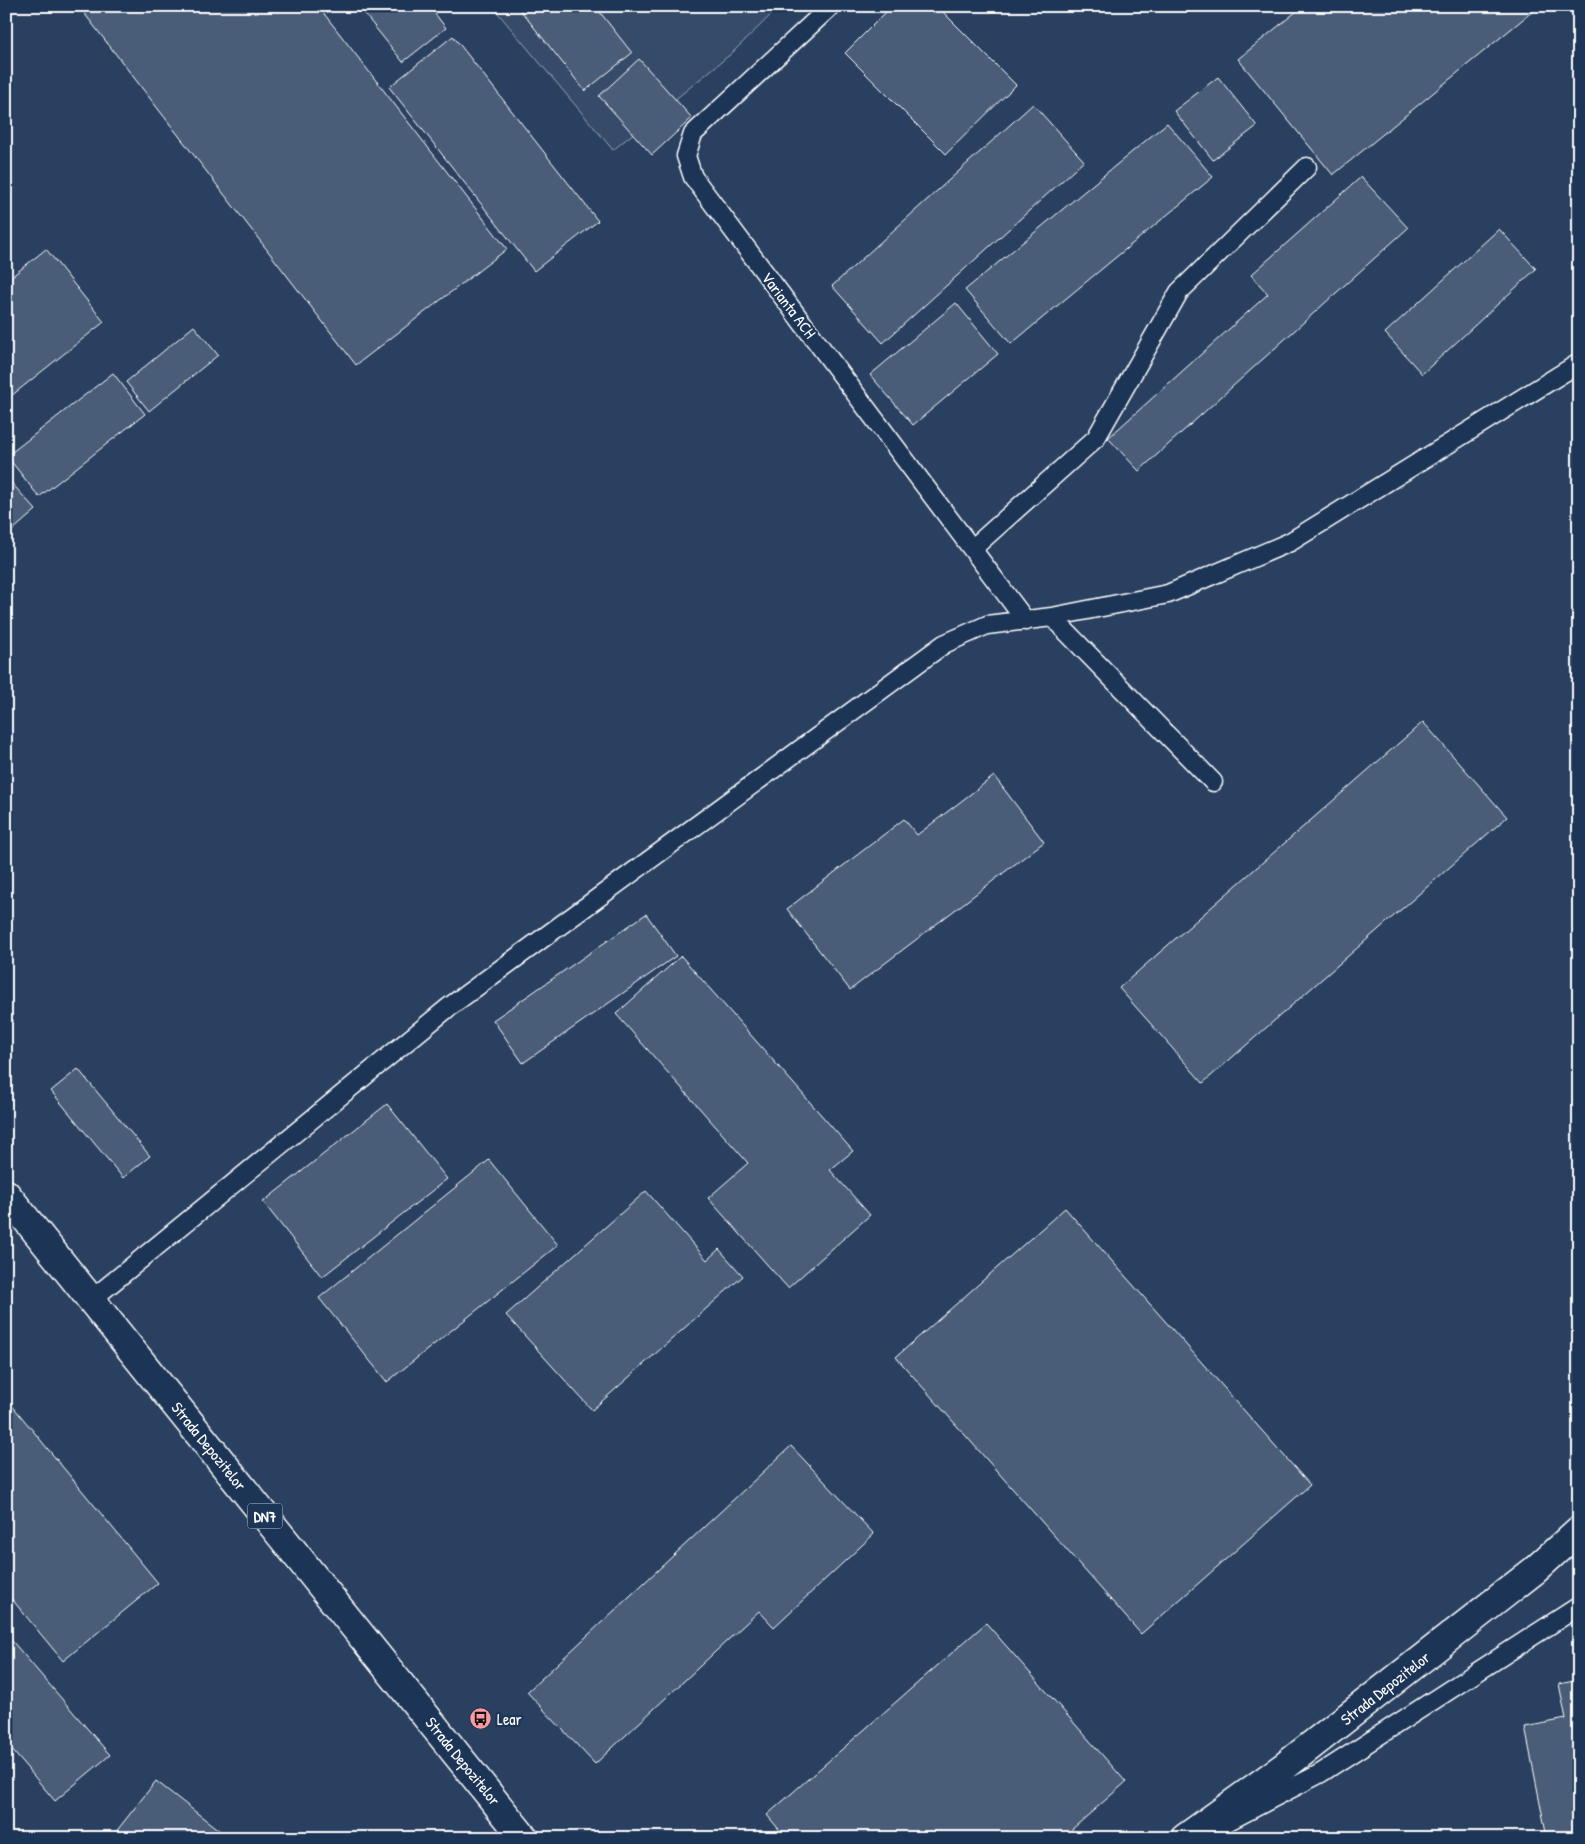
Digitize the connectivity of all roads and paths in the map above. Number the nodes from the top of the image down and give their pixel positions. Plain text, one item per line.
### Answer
1 (831, 6) edge
2 (1307, 167) dead end
3 (1579, 363) edge
4 (972, 549) junction
5 (1052, 617) junction
6 (1026, 621) junction
7 (1213, 782) dead end
8 (6, 1194) edge
9 (92, 1300) junction
10 (1579, 1530) edge
11 (1579, 1606) edge
12 (524, 1838) edge
13 (1185, 1838) edge
14 (1196, 1838) edge

1 - 4 lane, Varianta ACH
2 - 4 lane
3 - 5 lane
4 - 6 lane, Varianta ACH
5 - 6 lane
5 - 7 lane
6 - 9 lane
8 - 9 main road, Strada Depozitelor / DN7
9 - 12 main road, Strada Depozitelor / DN7
10 - 13 main road, Strada Depozitelor
11 - 14 lane

